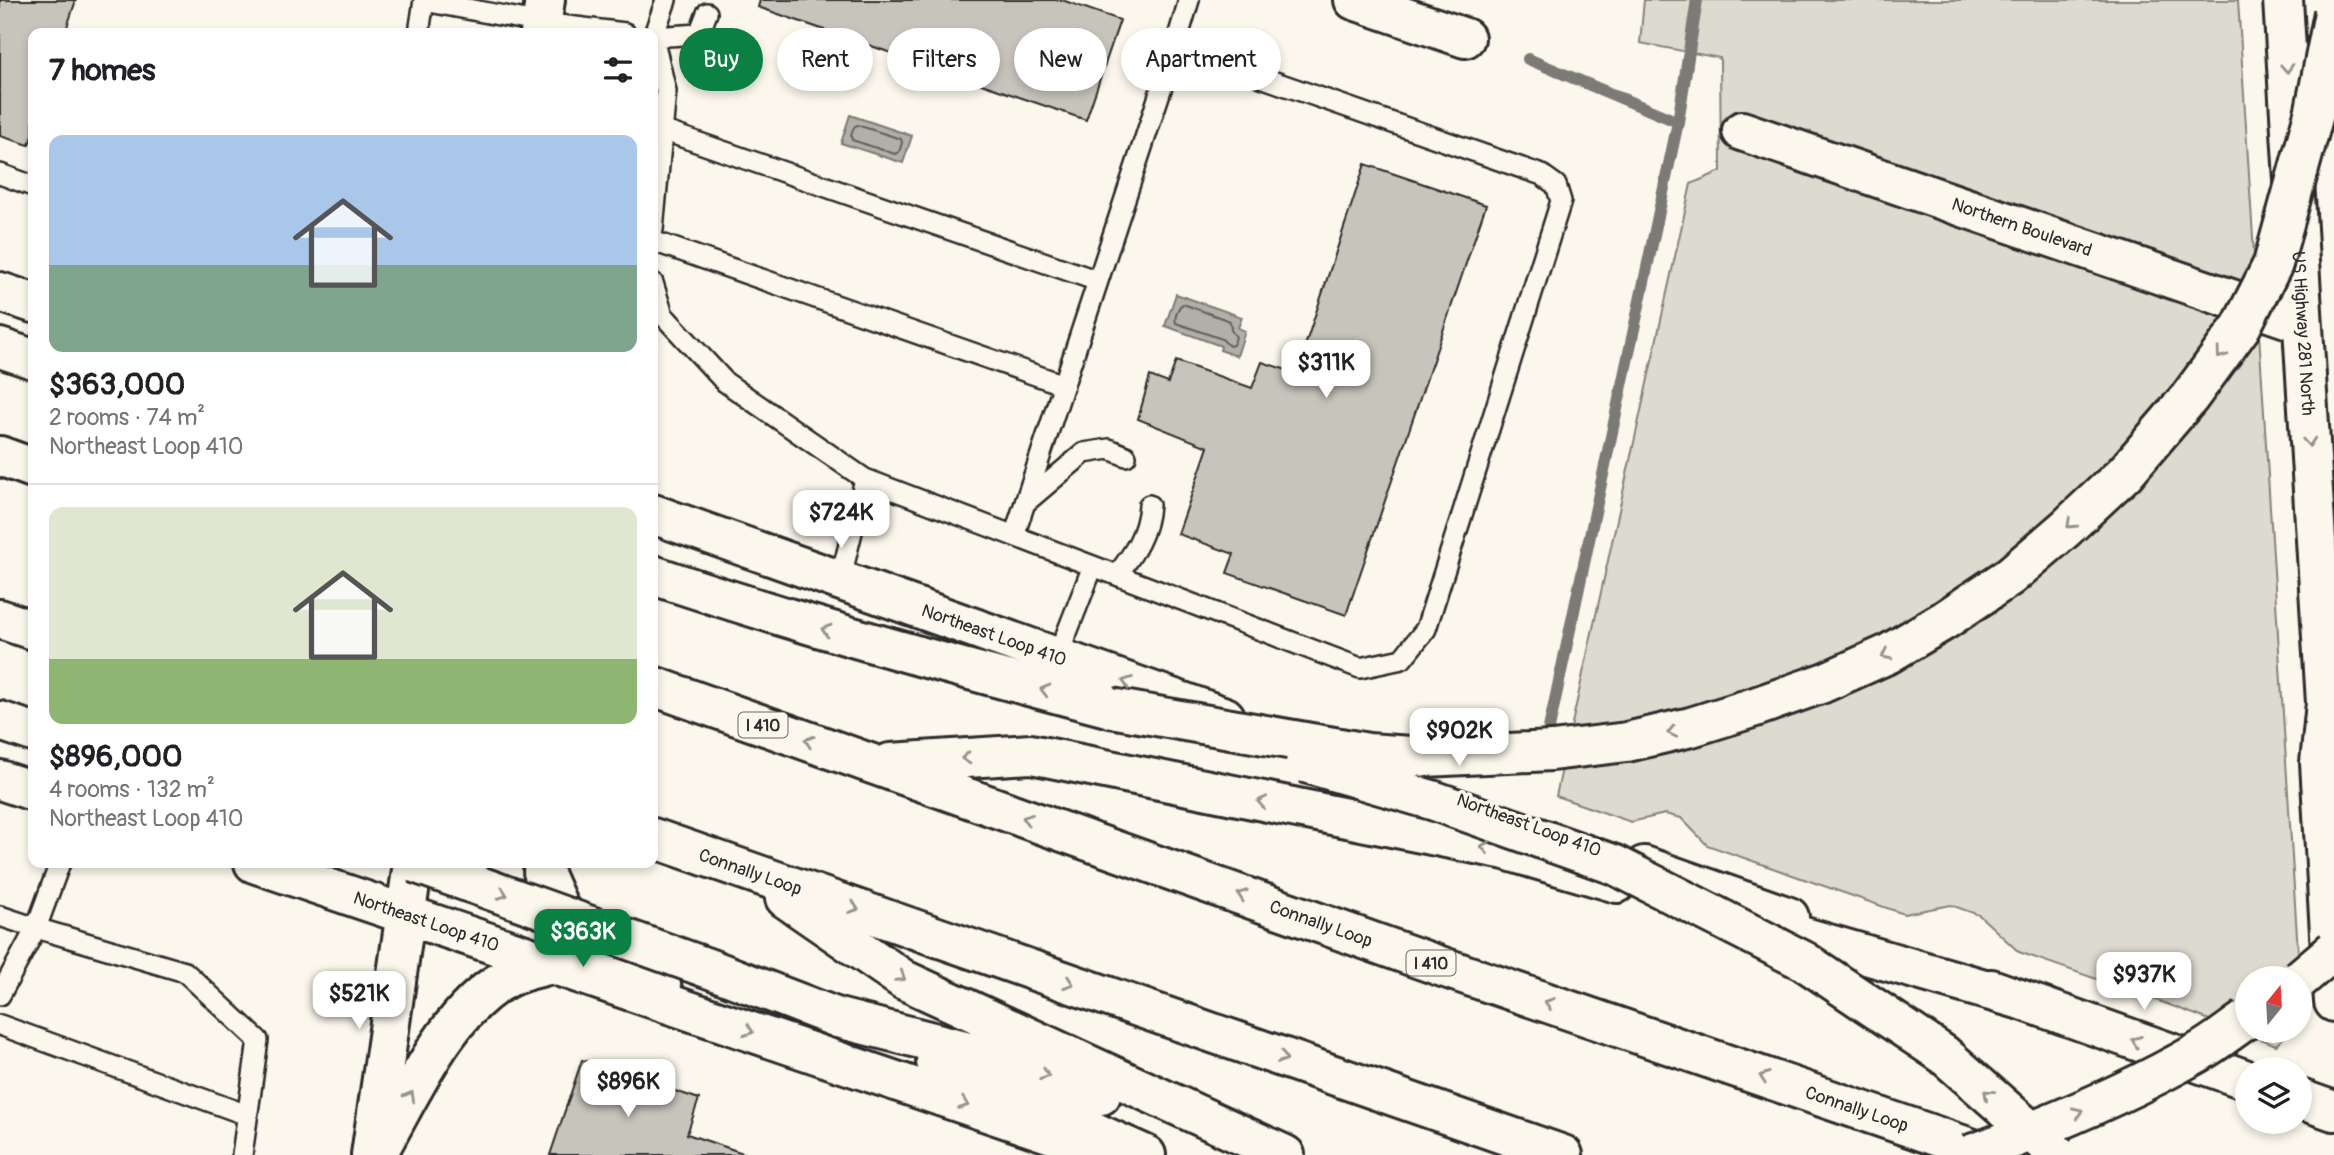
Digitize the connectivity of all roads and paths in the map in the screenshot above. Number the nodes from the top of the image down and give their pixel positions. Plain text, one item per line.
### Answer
1 (424, 0) edge
2 (666, 0) edge
3 (1189, 0) edge
4 (1354, 0) edge
5 (2283, 0) edge
6 (707, 13) dead end
7 (2334, 13) edge
8 (542, 19) edge
9 (420, 28) edge
10 (595, 28) edge
11 (656, 28) edge
12 (1181, 28) edge
13 (658, 37) edge
14 (1465, 38) dead end
15 (658, 58) edge
16 (1281, 84) edge
17 (1161, 91) edge
18 (662, 130) junction
19 (1742, 131) dead end
20 (0, 174) edge
21 (658, 174) edge
22 (28, 184) edge
23 (658, 243) edge
24 (1098, 281) junction
25 (0, 292) edge
26 (658, 299) edge
27 (28, 301) edge
28 (2301, 323) junction
29 (0, 348) edge
30 (28, 357) edge
31 (1064, 385) junction
32 (0, 456) edge
33 (1126, 456) dead end
34 (28, 466) edge
35 (865, 479) junction
36 (1024, 504) junction
37 (1149, 505) dead end
38 (658, 516) edge
39 (1014, 536) junction
40 (658, 538) edge
41 (731, 542) junction
42 (1093, 566) junction
43 (1117, 575) junction
44 (658, 577) edge
45 (840, 580) junction
46 (0, 619) edge
47 (28, 628) edge
48 (1057, 658) junction
49 (658, 688) edge
50 (1111, 708) junction
51 (2330, 718) edge
52 (0, 721) edge
53 (28, 730) edge
54 (873, 764) junction
55 (0, 780) edge
56 (28, 789) edge
57 (658, 840) edge
58 (58, 868) edge
59 (269, 868) edge
60 (413, 868) edge
61 (428, 868) edge
62 (543, 868) edge
63 (743, 869) junction
64 (406, 914) junction
65 (0, 916) edge
66 (36, 928) junction
67 (2334, 950) edge
68 (552, 964) junction
69 (2312, 969) edge
70 (0, 995) edge
71 (2022, 1000) junction
72 (2334, 1002) edge
73 (692, 1011) junction
74 (838, 1018) junction
75 (0, 1025) edge
76 (2235, 1027) edge
77 (2235, 1076) edge
78 (2312, 1103) edge
79 (2334, 1111) edge
80 (247, 1115) junction
81 (242, 1155) edge
82 (371, 1155) edge
83 (376, 1155) edge
84 (1114, 1155) edge
85 (1146, 1155) edge
86 (1282, 1155) edge
87 (1563, 1155) edge
88 (1969, 1155) edge
89 (1991, 1155) edge
90 (2058, 1155) edge

1 - 8 lane
1 - 9 lane
2 - 11 lane
3 - 12 lane
4 - 14 main road
5 -> 28 main road, US Highway 281 North
6 - 13 lane
7 -> 50 main road, bridge
8 - 10 lane
15 - 18 lane
16 - 43 lane
17 - 24 lane
18 - 21 lane
18 - 24 lane
19 - 28 main road, Northern Boulevard
20 - 22 lane
23 - 31 lane
24 - 31 lane
25 - 27 main road
26 - 35 lane
28 -> 51 main road, US Highway 281 North
29 - 30 main road
31 - 36 lane
32 - 34 main road
33 - 36 lane
35 - 39 lane
35 - 45 lane
36 - 39 lane
37 - 43 lane
38 - 41 main road, Northeast Loop 410
39 - 42 lane
40 - 41 main road
41 - 45 main road, Northeast Loop 410
42 - 43 lane
42 - 48 lane
50 -> 44 main road
45 - 48 main road, Northeast Loop 410
46 - 47 main road
71 -> 48 main road, Northeast Loop 410
54 -> 49 main road, Connally Loop / I 410
90 -> 50 main road, bridge
51 - 72 main road, US Highway 281 North
52 - 53 main road
71 -> 54 main road
89 -> 54 main road, Connally Loop / I 410
55 - 56 main road
57 - 63 main road, Connally Loop
58 - 66 lane
59 - 64 main road, Northeast Loop 410
60 - 64 main road
61 -> 74 main road, bridge
62 - 73 main road
63 -> 86 main road
63 -> 87 main road, Connally Loop
64 - 68 main road, Northeast Loop 410
64 - 82 main road
65 - 66 lane
66 - 70 lane
66 - 80 lane
67 - 69 main road, bridge
68 - 73 main road, Northeast Loop 410
83 -> 68 main road
77 -> 71 main road, Northeast Loop 410
73 -> 84 main road, Northeast Loop 410
74 - 85 main road
74 -> 86 main road
75 - 80 lane
88 -> 76 main road, bridge
78 - 79 main road
80 - 81 lane

